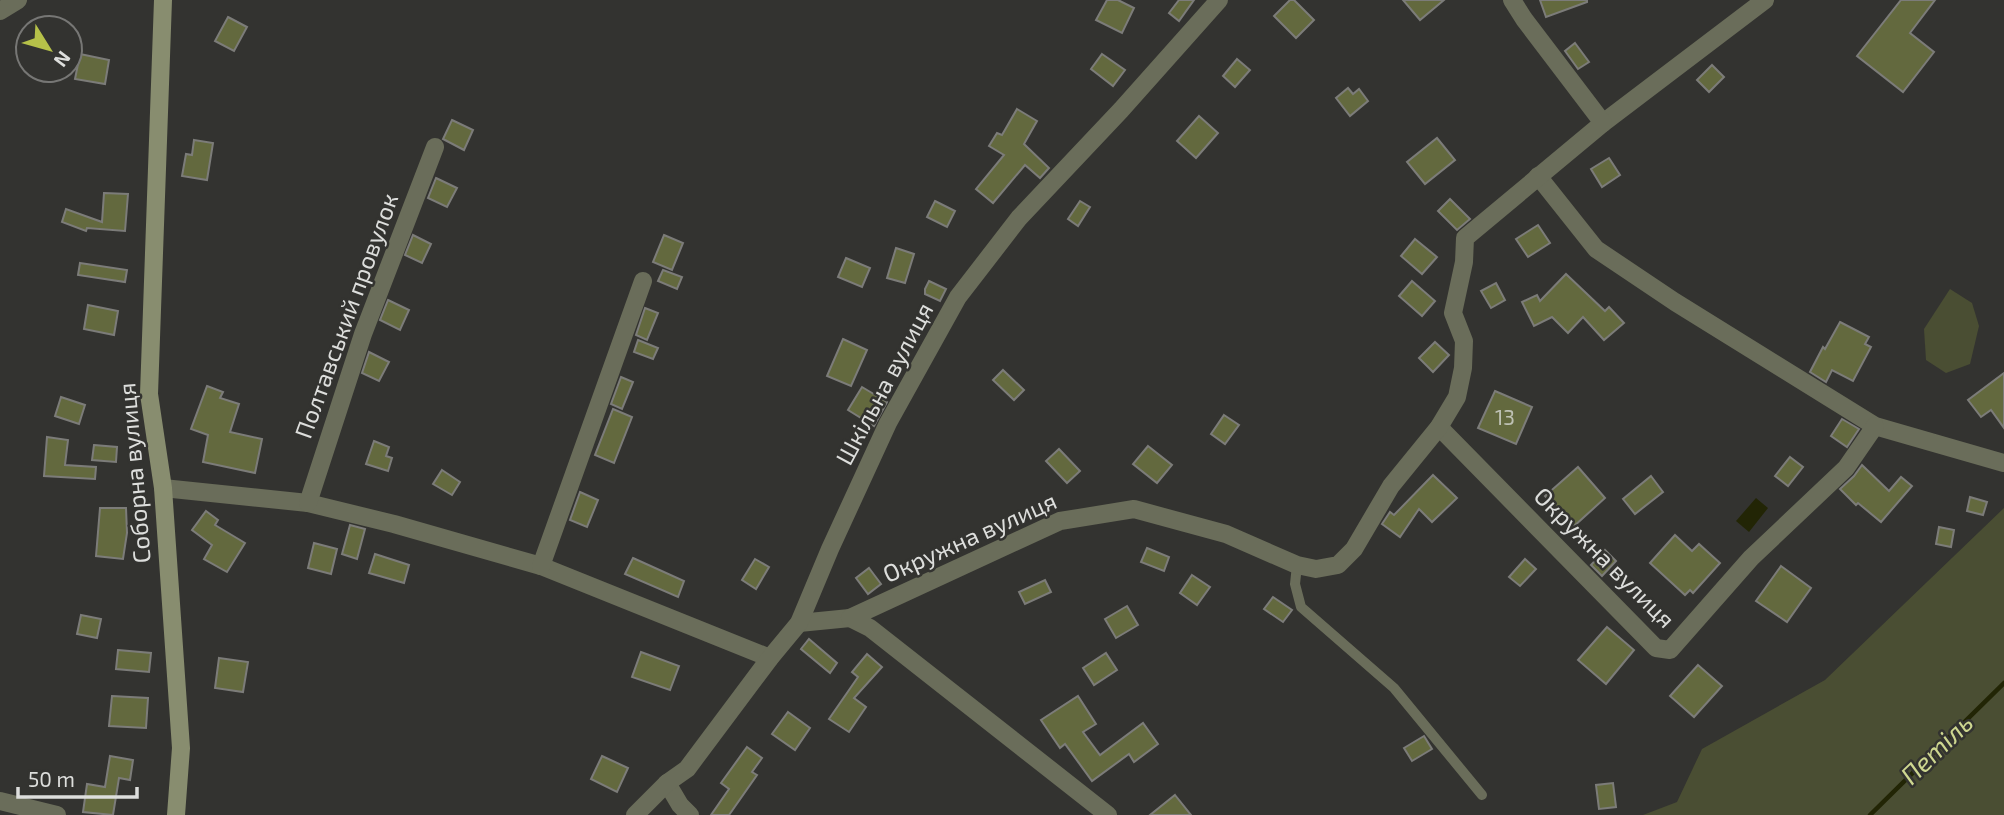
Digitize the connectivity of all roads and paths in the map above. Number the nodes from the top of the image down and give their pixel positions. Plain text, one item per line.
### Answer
1 (18, 0) edge
2 (163, 0) edge
3 (1219, 0) edge
4 (1512, 0) edge
5 (1765, 0) edge
6 (0, 11) edge
7 (1603, 122) junction
8 (435, 147) dead end
9 (1538, 176) junction
10 (643, 281) dead end
11 (1875, 426) junction
12 (1439, 427) junction
13 (2004, 463) edge
14 (163, 488) junction
15 (308, 503) junction
16 (1297, 565) junction
17 (541, 566) junction
18 (850, 618) junction
19 (799, 623) junction
20 (771, 658) junction
21 (667, 783) junction
22 (1482, 795) dead end
23 (0, 801) edge
24 (57, 815) edge
25 (176, 815) edge
26 (635, 815) edge
27 (690, 815) edge
28 (1108, 815) edge

1 - 6 street
2 - 14 street, Соборна вулиця
3 - 19 street, Шкільна вулиця
4 - 7 street
5 - 7 street, Окружна вулиця
7 - 9 street, Окружна вулиця
8 - 15 street, Полтавський провулок
9 - 11 street
9 - 12 street, Окружна вулиця
10 - 17 street
11 - 12 street, Окружна вулиця
11 - 13 street
12 - 16 street, Окружна вулиця
14 - 15 street
14 - 25 street, Соборна вулиця
15 - 17 street
16 - 18 street, Окружна вулиця
16 - 22 lane
17 - 20 street
18 - 19 street, Окружна вулиця
18 - 28 street
19 - 20 street, Шкільна вулиця
20 - 21 street, Шкільна вулиця
21 - 26 street, Шкільна вулиця
21 - 27 street
23 - 24 street

